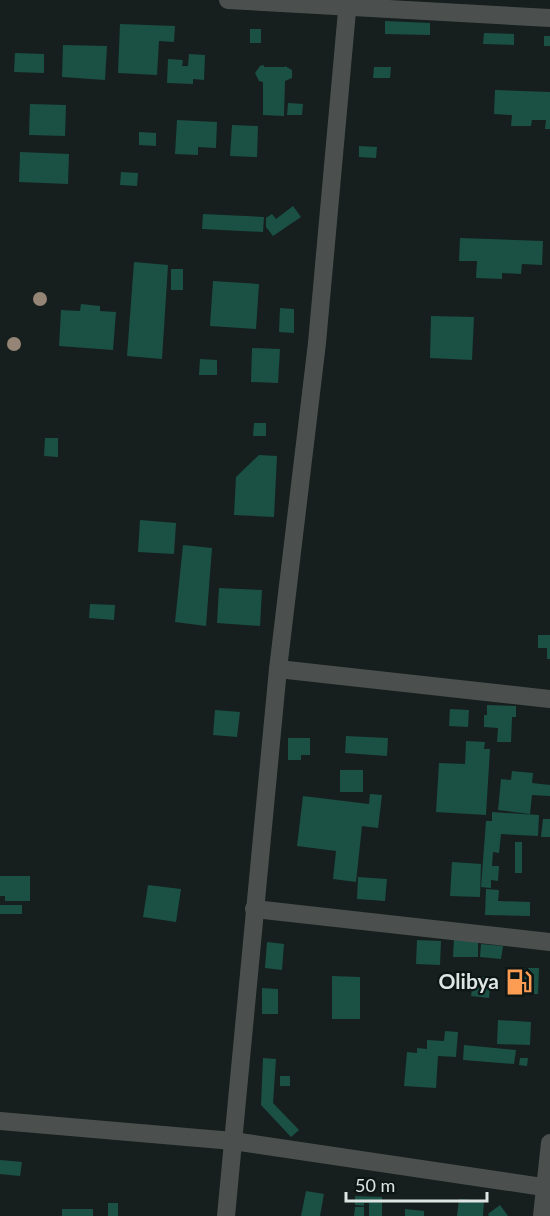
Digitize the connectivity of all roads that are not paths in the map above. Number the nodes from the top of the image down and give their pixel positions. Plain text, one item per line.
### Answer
1 (228, 0) edge
2 (348, 3) edge
3 (550, 18) edge
4 (278, 669) junction
5 (550, 699) edge
6 (254, 909) junction
7 (550, 942) edge
8 (0, 1120) edge
9 (233, 1141) junction
10 (550, 1143) edge
11 (547, 1188) edge
12 (226, 1216) edge
13 (542, 1216) edge

1 - 2 street
2 - 3 street
2 - 4 street
4 - 5 street
4 - 6 street
6 - 7 street
6 - 9 street
8 - 9 street
9 - 11 street
9 - 12 street
10 - 11 street
11 - 13 street

